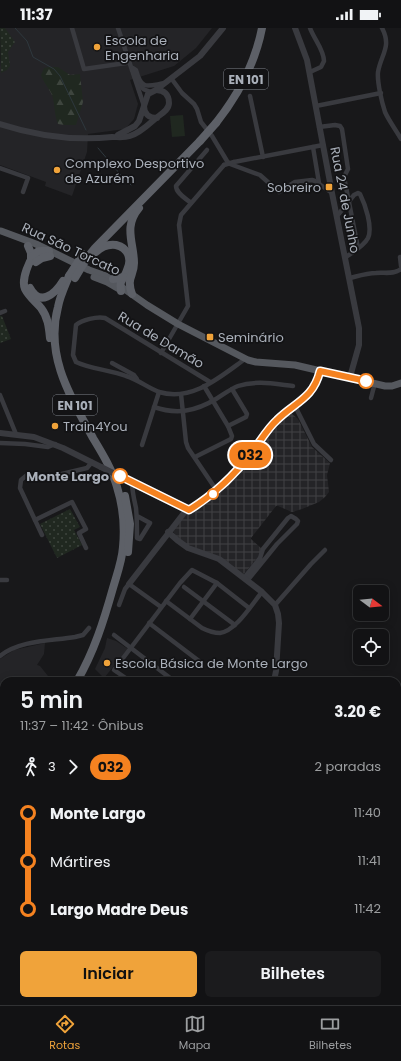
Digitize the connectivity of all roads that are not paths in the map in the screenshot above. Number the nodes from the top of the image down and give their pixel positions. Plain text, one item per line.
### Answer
1 (72, 28) edge
2 (118, 28) edge
3 (222, 28) edge
4 (258, 28) edge
5 (262, 28) edge
6 (295, 28) edge
7 (310, 28) edge
8 (382, 28) edge
9 (129, 60) junction
10 (133, 69) junction
11 (310, 72) junction
12 (171, 78) junction
13 (139, 81) junction
14 (165, 83) junction
15 (154, 91) junction
16 (166, 93) junction
17 (381, 93) junction
18 (250, 96) dead end
19 (144, 106) junction
20 (316, 106) junction
21 (157, 118) junction
22 (214, 122) junction
23 (0, 124) edge
24 (320, 127) junction
25 (115, 137) junction
26 (401, 139) edge
27 (198, 140) junction
28 (323, 145) junction
29 (313, 147) junction
30 (207, 150) dead end
31 (263, 157) junction
32 (0, 168) edge
33 (319, 183) junction
34 (23, 192) dead end
35 (332, 193) junction
36 (144, 198) junction
37 (349, 202) junction
38 (191, 203) junction
39 (338, 216) junction
40 (1, 231) edge
41 (34, 247) junction
42 (358, 248) junction
43 (50, 254) junction
44 (85, 256) junction
45 (346, 257) junction
46 (400, 257) dead end
47 (34, 261) junction
48 (401, 268) edge
49 (72, 277) junction
50 (127, 277) junction
51 (350, 278) junction
52 (117, 285) junction
53 (132, 294) junction
54 (169, 318) junction
55 (178, 324) junction
56 (161, 353) junction
57 (245, 359) junction
58 (112, 363) dead end
59 (320, 371) junction
60 (350, 378) junction
61 (138, 379) junction
62 (210, 382) junction
63 (375, 383) junction
64 (400, 385) edge
65 (204, 386) junction
66 (293, 386) dead end
67 (232, 389) junction
68 (159, 392) junction
69 (69, 393) junction
70 (181, 394) junction
71 (0, 395) edge
72 (371, 398) dead end
73 (213, 401) junction
74 (294, 406) junction
75 (154, 407) junction
76 (183, 412) junction
77 (228, 426) junction
78 (0, 433) edge
79 (16, 434) junction
80 (0, 443) edge
81 (55, 444) junction
82 (142, 445) dead end
83 (194, 457) junction
84 (331, 460) dead end
85 (92, 462) junction
86 (130, 481) junction
87 (217, 491) junction
88 (189, 510) junction
89 (137, 516) junction
90 (36, 520) junction
91 (168, 532) junction
92 (42, 535) dead end
93 (86, 548) dead end
94 (325, 550) dead end
95 (0, 580) edge
96 (7, 580) dead end
97 (246, 580) junction
98 (217, 583) junction
99 (129, 584) junction
100 (184, 586) dead end
101 (262, 592) junction
102 (166, 601) junction
103 (204, 601) junction
104 (119, 605) dead end
105 (275, 605) junction
106 (161, 607) junction
107 (249, 608) junction
108 (190, 619) junction
109 (149, 623) junction
110 (235, 625) junction
111 (90, 628) dead end
112 (114, 635) dead end
113 (131, 647) junction
114 (0, 656) edge
115 (199, 661) dead end
116 (79, 677) edge
117 (80, 677) edge
118 (124, 677) edge
119 (169, 677) edge
120 (275, 677) edge

1 - 9 street
2 - 9 street
3 - 12 street
4 - 22 highway, EN 101
5 - 22 highway, EN 101
6 - 11 street, Rua 24 de Junho
7 - 11 street
8 - 17 street
9 - 10 street
10 - 13 street
10 - 19 street
11 - 20 street, Rua 24 de Junho
12 - 14 street
12 - 16 street
12 - 33 street
13 - 14 street
13 - 15 street
14 - 15 street
15 - 16 street
15 - 19 street
16 - 21 street
17 - 20 street
17 - 26 street
18 - 31 street
19 - 21 street
19 - 25 street
20 - 24 street, Rua 24 de Junho
21 - 25 street
22 - 27 highway, EN 101, bridge
23 - 25 street
24 - 28 street, Rua 24 de Junho
24 - 37 street
27 - 36 highway, EN 101
27 - 44 highway, EN 101
28 - 29 street
28 - 35 street, Rua 24 de Junho
29 - 31 street
29 - 33 street, Rua 24 de Junho
30 - 38 street
31 - 38 street, bridge
32 - 34 street
33 - 35 street
35 - 39 street, Rua 24 de Junho
36 - 44 highway, EN 101
36 - 50 highway
37 - 39 street
37 - 42 street
37 - 42 street
38 - 55 street
39 - 45 street, Rua 24 de Junho
40 - 41 main road, Rua São Torcato
41 - 43 highway
41 - 47 highway
41 - 47 highway
42 - 45 street
43 - 47 highway
43 - 52 main road, Rua São Torcato
44 - 49 highway, EN 101, bridge
44 - 50 highway
45 - 51 street, Rua 24 de Junho
46 - 48 street
47 - 49 highway
47 - 69 highway
48 - 51 street
49 - 69 highway, EN 101
49 - 117 highway, EN 101
50 - 52 highway
50 - 53 highway
51 - 60 street, Rua 24 de Junho
52 - 53 main road, Rua São Torcato
52 - 54 main road, Rua São Torcato
53 - 54 main road, Rua São Torcato
54 - 55 main road, Rua São Torcato
55 - 56 street
55 - 57 main road, Rua São Torcato
56 - 61 street, Rua de Damão
56 - 62 street, Rua de Damão
57 - 59 main road, Rua São Torcato
57 - 62 street
58 - 61 street
59 - 60 main road, Rua São Torcato
59 - 74 street
60 - 63 main road, Rua São Torcato
61 - 68 street
62 - 65 street
63 - 64 main road, Rua São Torcato
63 - 72 street
65 - 70 street
65 - 73 street
66 - 67 street
67 - 73 street
67 - 77 street
68 - 70 street
68 - 75 street
69 - 116 highway, EN 101
70 - 76 street
71 - 79 street
73 - 76 street
73 - 77 street
74 - 84 street
74 - 87 street
75 - 76 street
75 - 82 street
76 - 83 street
77 - 83 street
78 - 79 street
79 - 81 street
80 - 81 street
81 - 85 street
83 - 87 street
85 - 86 street, bridge
85 - 90 street
86 - 88 street
86 - 89 street
87 - 88 street
88 - 91 street
89 - 89 street
90 - 92 street
90 - 93 street
91 - 97 street
91 - 99 street
94 - 105 street
95 - 96 street
97 - 97 street
97 - 101 street
98 - 102 street
98 - 103 street
98 - 107 street
99 - 104 street
99 - 106 street
100 - 103 street
101 - 105 street
101 - 107 street
102 - 106 street
102 - 108 street
103 - 108 street
103 - 110 street
105 - 120 street
106 - 109 street
107 - 110 street
108 - 110 street
109 - 113 street
109 - 115 street
111 - 114 street
112 - 113 street
113 - 118 street
113 - 119 street

